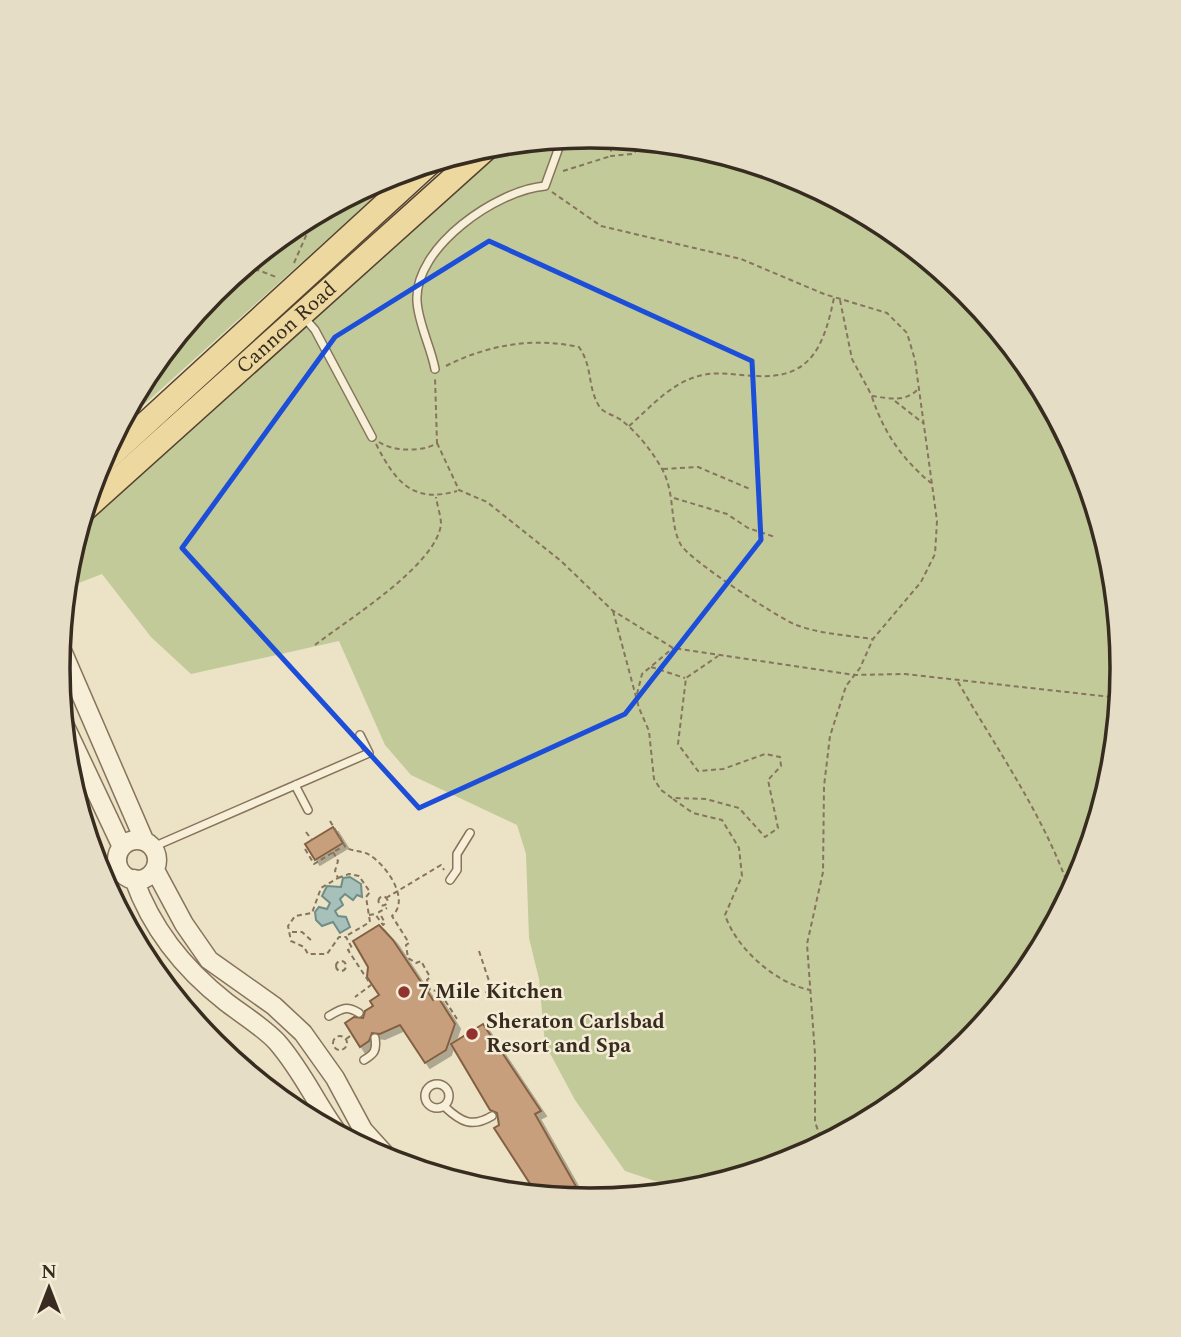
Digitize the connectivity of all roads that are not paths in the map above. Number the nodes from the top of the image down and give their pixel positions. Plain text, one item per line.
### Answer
1 (559, 149) edge
2 (471, 162) edge
3 (407, 182) edge
4 (303, 316) junction
5 (435, 369) road end
6 (372, 437) road end
7 (121, 444) edge
8 (100, 496) edge
9 (70, 670) edge
10 (360, 735) dead end
11 (98, 736) junction
12 (76, 745) edge
13 (77, 752) edge
14 (295, 785) junction
15 (307, 810) dead end
16 (470, 833) dead end
17 (149, 844) junction
18 (121, 847) junction
19 (155, 870) junction
20 (134, 879) junction
21 (450, 880) dead end
22 (198, 944) junction
23 (179, 959) junction
24 (359, 1013) dead end
25 (329, 1016) dead end
26 (290, 1020) junction
27 (272, 1037) junction
28 (375, 1038) dead end
29 (364, 1060) dead end
30 (445, 1107) dead end
31 (492, 1116) dead end
32 (330, 1119) edge
33 (373, 1141) edge

1 - 5 lane
2 - 4 main road, Cannon Road
3 - 7 main road, Cannon Road
4 - 6 lane
4 - 8 main road, Cannon Road
9 - 11 street
10 - 14 lane
11 - 12 street
11 - 17 street
13 - 18 street
14 - 15 lane
14 - 17 lane
16 - 21 lane
17 - 18 street
17 - 19 street
18 - 20 street
19 - 20 street
19 - 22 street
20 - 23 street
22 - 23 street
22 - 26 street
23 - 27 street
24 - 25 lane
26 - 27 street
26 - 33 street
27 - 32 street
28 - 29 lane
30 - 31 lane

